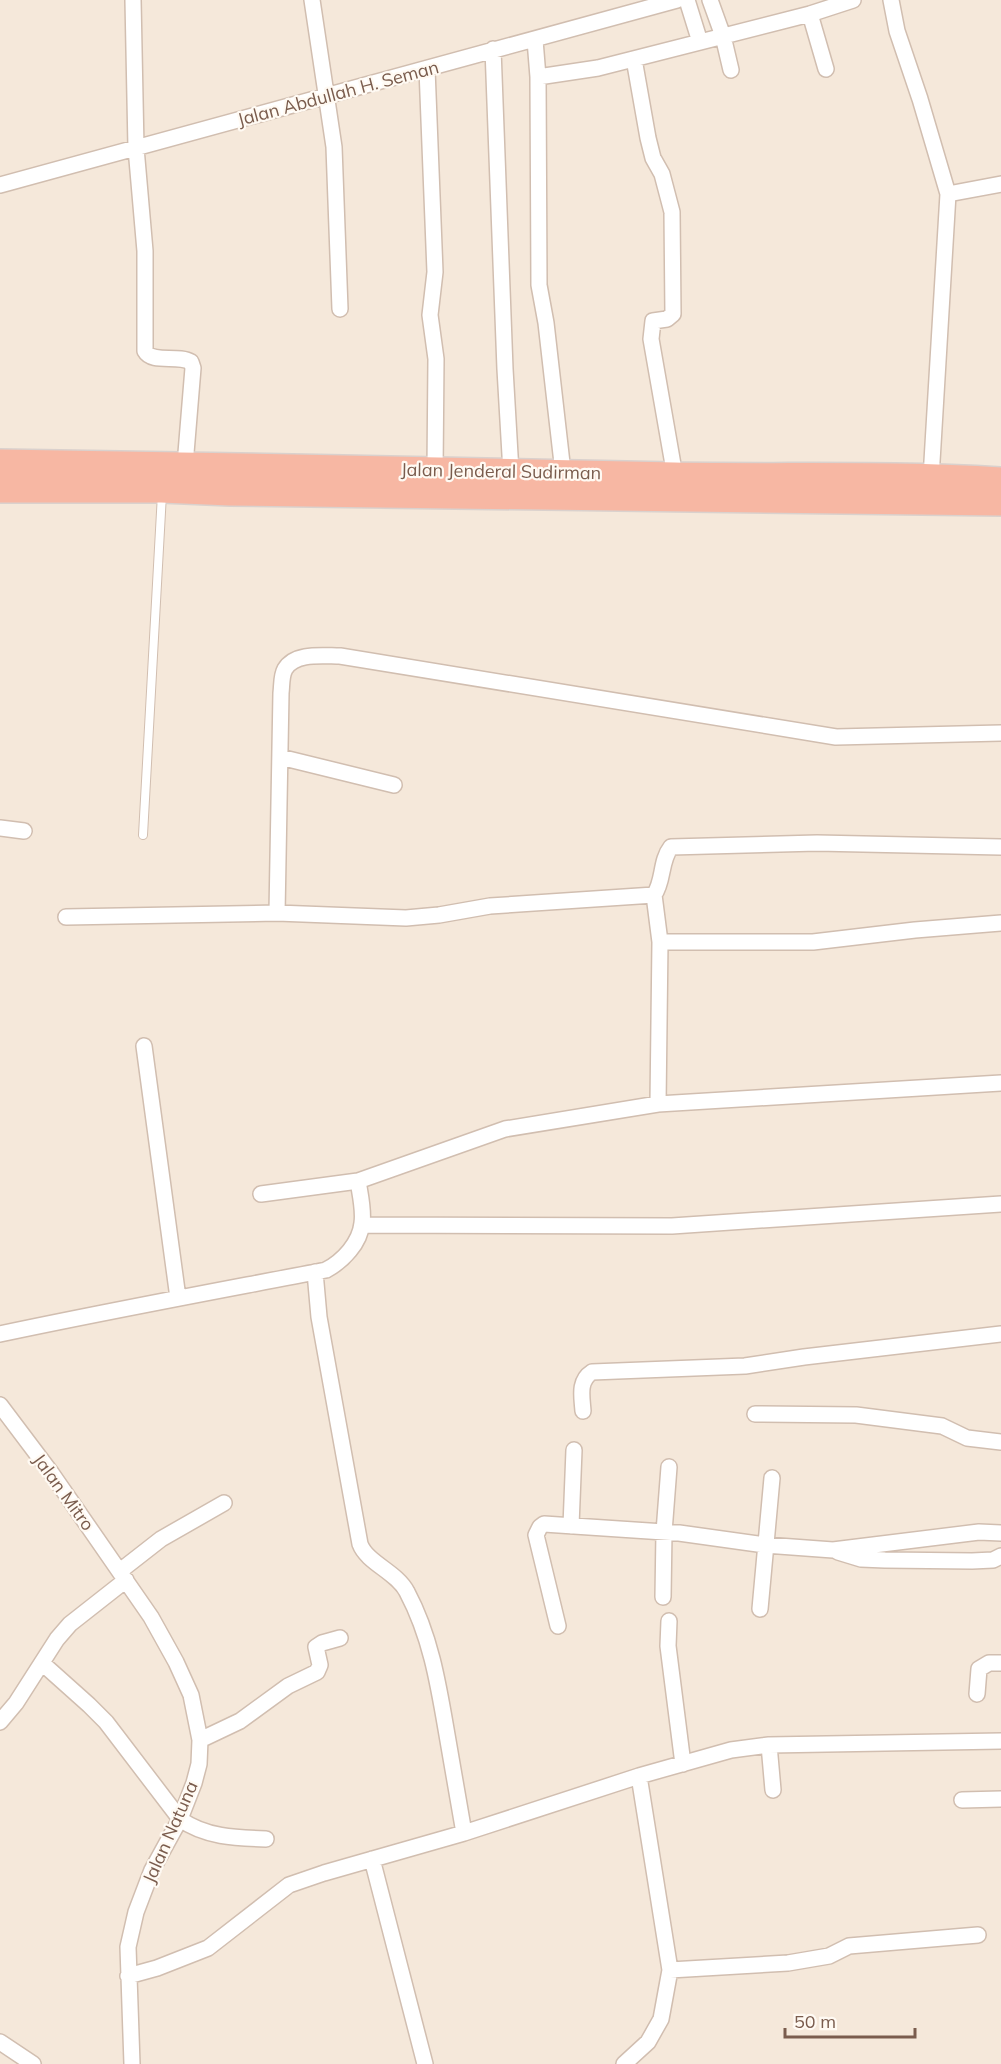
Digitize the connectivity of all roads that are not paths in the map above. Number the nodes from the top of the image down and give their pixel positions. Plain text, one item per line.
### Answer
1 (133, 0) edge
2 (312, 0) edge
3 (676, 0) edge
4 (687, 0) edge
5 (710, 0) edge
6 (853, 0) edge
7 (891, 0) edge
8 (810, 14) junction
9 (723, 36) junction
10 (535, 40) junction
11 (699, 42) junction
12 (494, 49) junction
13 (634, 59) junction
14 (427, 69) junction
15 (826, 69) dead end
16 (731, 70) dead end
17 (538, 77) junction
18 (327, 96) junction
19 (136, 148) junction
20 (9, 183) edge
21 (1001, 184) edge
22 (948, 194) junction
23 (340, 309) dead end
24 (0, 463) edge
25 (185, 465) junction
26 (435, 470) junction
27 (510, 472) junction
28 (563, 472) junction
29 (675, 476) junction
30 (931, 478) junction
31 (289, 481) junction
32 (1001, 481) edge
33 (0, 489) edge
34 (162, 489) junction
35 (1001, 502) edge
36 (1001, 733) edge
37 (280, 757) junction
38 (394, 785) dead end
39 (0, 828) edge
40 (24, 831) dead end
41 (143, 835) dead end
42 (1001, 847) edge
43 (654, 896) junction
44 (277, 913) junction
45 (66, 917) dead end
46 (1001, 923) edge
47 (660, 942) junction
48 (144, 1046) dead end
49 (1001, 1083) edge
50 (658, 1104) junction
51 (358, 1181) junction
52 (261, 1194) dead end
53 (1001, 1204) edge
54 (362, 1225) junction
55 (315, 1272) junction
56 (178, 1298) junction
57 (0, 1334) edge
58 (1001, 1334) edge
59 (0, 1405) edge
60 (583, 1411) dead end
61 (754, 1414) dead end
62 (1001, 1442) edge
63 (574, 1450) dead end
64 (669, 1467) dead end
65 (772, 1478) dead end
66 (224, 1503) dead end
67 (571, 1526) junction
68 (664, 1532) junction
69 (1001, 1533) edge
70 (765, 1545) junction
71 (833, 1550) junction
72 (1001, 1556) edge
73 (123, 1575) junction
74 (663, 1597) dead end
75 (760, 1609) dead end
76 (669, 1621) dead end
77 (558, 1626) dead end
78 (340, 1638) dead end
79 (42, 1663) junction
80 (1001, 1663) edge
81 (977, 1694) dead end
82 (0, 1722) edge
83 (200, 1740) junction
84 (1001, 1741) edge
85 (769, 1745) junction
86 (683, 1764) junction
87 (639, 1776) junction
88 (773, 1790) dead end
89 (1001, 1799) edge
90 (962, 1800) dead end
91 (180, 1819) junction
92 (464, 1833) junction
93 (266, 1839) dead end
94 (372, 1859) junction
95 (978, 1935) dead end
96 (670, 1970) junction
97 (128, 1976) junction
98 (0, 2042) edge
99 (33, 2064) edge
100 (132, 2064) edge
101 (425, 2064) edge
102 (624, 2064) edge

1 - 19 street
2 - 18 street
3 - 10 street, Jalan Abdullah H. Seman
4 - 11 street
5 - 9 street
6 - 8 street
7 - 22 street
8 - 9 street
8 - 15 street
9 - 11 street
9 - 16 street
10 - 12 street, Jalan Abdullah H. Seman
10 - 17 street
11 - 13 street
12 - 14 street, Jalan Abdullah H. Seman
12 - 27 street
13 - 17 street
13 - 29 street
14 - 18 street, Jalan Abdullah H. Seman
14 - 26 street
17 - 28 street
18 - 19 street, Jalan Abdullah H. Seman
18 - 23 street
19 - 20 street, Jalan Abdullah H. Seman
19 - 25 street
21 - 22 street
22 - 30 street
24 - 25 highway, Jalan Jenderal Sudirman
25 - 31 highway, Jalan Jenderal Sudirman
26 - 27 highway, Jalan Jenderal Sudirman
26 - 31 highway, Jalan Jenderal Sudirman
27 - 28 highway, Jalan Jenderal Sudirman
28 - 29 highway, Jalan Jenderal Sudirman
29 - 30 highway, Jalan Jenderal Sudirman
30 - 32 highway, Jalan Jenderal Sudirman
31 - 34 highway, Jalan Jenderal Sudirman
31 - 35 highway, Jalan Jenderal Sudirman
33 - 34 highway, Jalan Jenderal Sudirman
34 - 41 lane
36 - 37 street
37 - 38 street
37 - 44 street
39 - 40 street
42 - 43 street
43 - 44 street
43 - 47 street
44 - 45 street
46 - 47 street
47 - 50 street
48 - 56 street
49 - 50 street
50 - 51 street
51 - 52 street
51 - 54 street
53 - 54 street
54 - 55 street
55 - 56 street
55 - 92 street
56 - 57 street
58 - 60 street
59 - 73 street, Jalan Mitro
61 - 62 street
63 - 67 street
64 - 68 street
65 - 70 street
66 - 73 street
67 - 68 street
67 - 77 street
68 - 70 street
68 - 74 street
69 - 71 street
70 - 71 street
70 - 75 street
71 - 72 street
73 - 79 street
73 - 83 street, Jalan Natuna
76 - 86 street
78 - 83 street
79 - 82 street
79 - 91 street
80 - 81 street
83 - 91 street, Jalan Natuna
84 - 85 street
85 - 86 street
85 - 88 street
86 - 87 street
87 - 92 street
87 - 96 street
89 - 90 street
91 - 93 street
91 - 97 street, Jalan Natuna
92 - 94 street
94 - 97 street
94 - 101 street
95 - 96 street
96 - 102 street
97 - 100 street, Jalan Natuna
98 - 99 street

